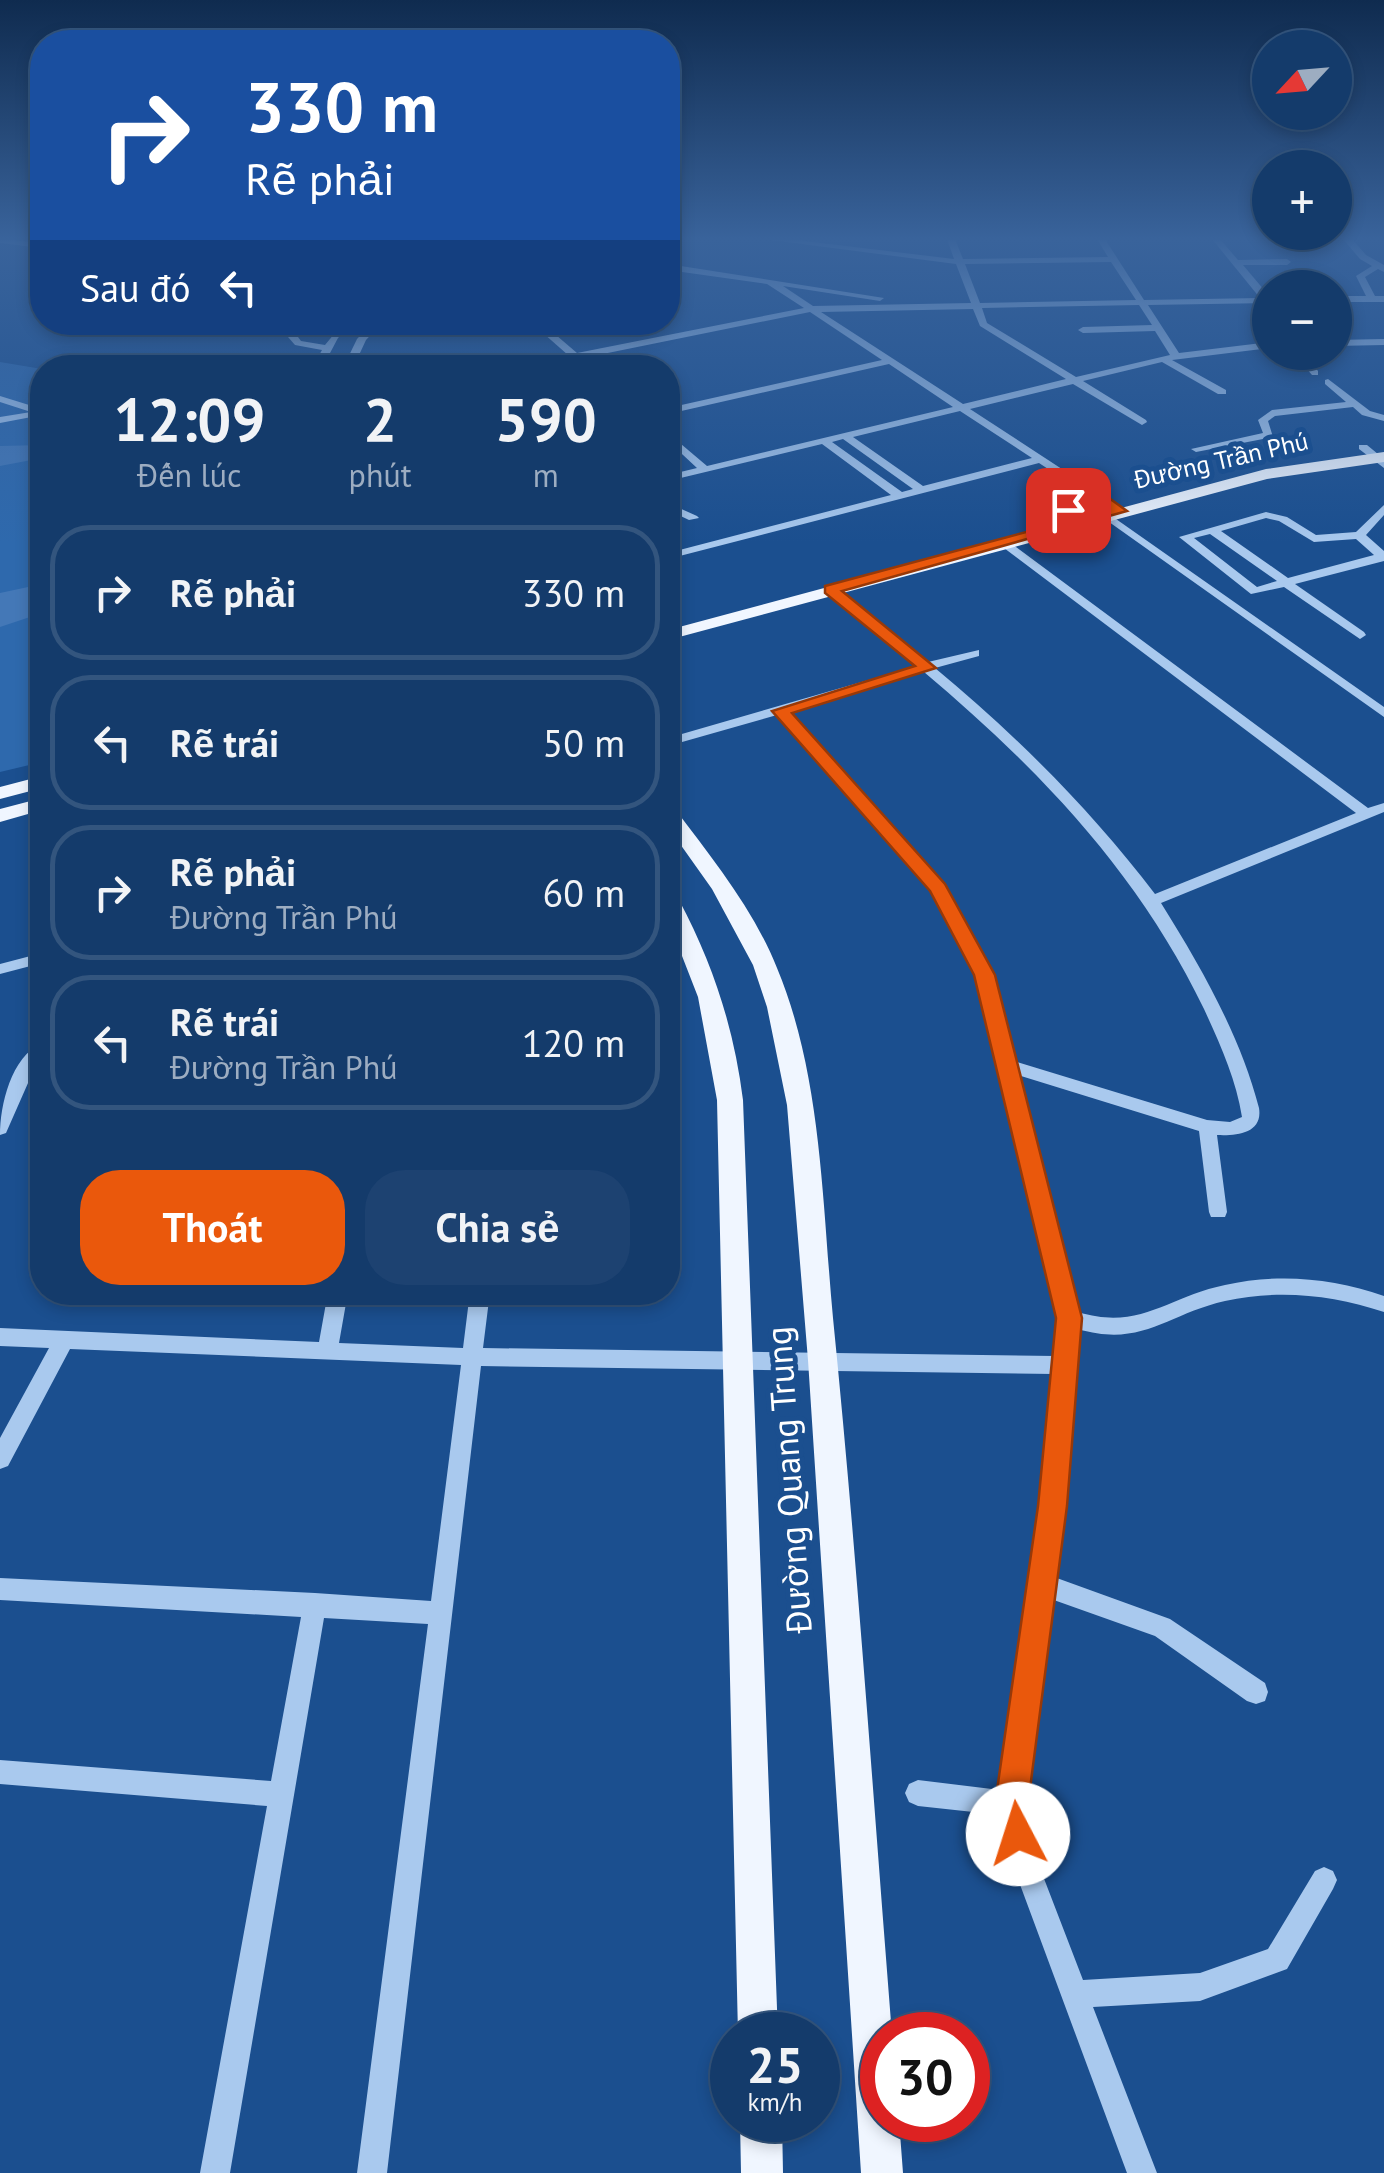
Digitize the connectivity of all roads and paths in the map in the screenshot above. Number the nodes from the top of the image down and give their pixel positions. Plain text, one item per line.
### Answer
1 (296, 340) edge
2 (334, 340) edge
3 (547, 340) edge
4 (652, 340) edge
5 (859, 340) edge
6 (1006, 340) edge
7 (1163, 340) edge
8 (558, 342) joint
9 (1384, 342) edge
10 (1352, 343) edge
11 (1252, 347) edge
12 (328, 348) junction
13 (876, 352) junction
14 (324, 355) edge
15 (574, 355) edge
16 (580, 355) edge
17 (1171, 358) junction
18 (890, 361) junction
19 (1076, 381) junction
20 (1328, 382) dead end
21 (1222, 392) dead end
22 (680, 395) edge
23 (2, 401) edge
24 (1355, 404) junction
25 (680, 407) edge
26 (964, 408) junction
27 (30, 409) edge
28 (30, 415) edge
29 (1384, 418) edge
30 (0, 420) edge
31 (1142, 422) dead end
32 (847, 437) junction
33 (826, 442) junction
34 (680, 447) edge
35 (1196, 449) dead end
36 (1378, 454) edge
37 (1042, 459) junction
38 (704, 469) junction
39 (680, 475) edge
40 (921, 490) junction
41 (900, 496) junction
42 (1110, 509) junction
43 (680, 512) edge
44 (1382, 512) edge
45 (693, 518) dead end
46 (1212, 530) junction
47 (1359, 535) junction
48 (1004, 543) junction
49 (680, 553) edge
50 (1383, 556) edge
51 (1286, 583) junction
52 (831, 589) junction
53 (680, 614) edge
54 (680, 632) edge
55 (1360, 635) dead end
56 (974, 653) dead end
57 (927, 668) junction
58 (781, 711) junction
59 (1384, 713) edge
60 (680, 739) edge
61 (30, 785) edge
62 (0, 793) edge
63 (30, 807) edge
64 (1384, 807) edge
65 (1366, 814) junction
66 (0, 816) edge
67 (680, 830) edge
68 (1155, 900) junction
69 (680, 923) edge
70 (30, 961) edge
71 (0, 969) edge
72 (30, 1064) edge
73 (1010, 1066) junction
74 (1206, 1127) junction
75 (0, 1128) edge
76 (1218, 1212) dead end
77 (1384, 1304) edge
78 (336, 1305) edge
79 (479, 1305) edge
80 (1069, 1318) junction
81 (0, 1337) edge
82 (64, 1340) junction
83 (327, 1351) junction
84 (475, 1357) junction
85 (740, 1360) junction
86 (824, 1360) junction
87 (1068, 1365) junction
88 (0, 1459) edge
89 (1041, 1584) junction
90 (0, 1590) edge
91 (314, 1604) junction
92 (439, 1613) junction
93 (1256, 1692) dead end
94 (0, 1772) edge
95 (918, 1793) dead end
96 (280, 1794) junction
97 (1011, 1804) junction
98 (1324, 1880) dead end
99 (1074, 1994) junction
100 (757, 2012) edge
101 (761, 2142) edge
102 (215, 2173) edge
103 (372, 2173) edge
104 (762, 2173) edge
105 (882, 2173) edge
106 (1142, 2173) edge

1 - 12 street
2 - 12 street
3 - 8 street
4 - 16 street
5 - 13 street
6 - 19 street
7 - 17 street
8 - 15 street
9 - 10 street
11 - 17 street
12 - 14 street
13 - 18 street
13 - 22 street
17 - 19 street
17 - 21 street
18 - 25 street
18 - 26 street
19 - 26 street
19 - 31 street
20 - 24 street
23 - 27 street
24 - 29 street
24 - 35 street
26 - 32 street
26 - 37 street
28 - 30 street
32 - 33 street
32 - 40 street
33 - 38 street
33 - 41 street
34 - 38 street
36 - 42 main road, Đường Trần Phú
37 - 40 street
37 - 42 street
38 - 39 street
40 - 41 street
41 - 49 street
42 - 48 main road, Đường Trần Phú
42 - 53 main road, Đường Trần Phú
42 - 59 street
43 - 45 street
44 - 47 street
46 - 47 street
46 - 51 street
46 - 51 street
47 - 50 street
48 - 52 main road, Đường Trần Phú
48 - 65 street
50 - 51 street
51 - 55 street
52 - 54 main road, Đường Trần Phú
52 - 57 street
56 - 57 street
57 - 58 street
57 - 68 street
58 - 60 street
58 - 73 street
61 - 62 main road
63 - 66 main road
64 - 65 street
65 - 68 street
67 - 86 main road, Đường Quang Trung
68 - 74 street
69 - 85 main road, Đường Quang Trung
70 - 71 street
72 - 75 street
73 - 74 street
73 - 80 street
74 - 76 street
77 - 80 street
78 - 83 street
79 - 84 street
80 - 87 street
81 - 82 street
82 - 83 street
82 - 88 street
83 - 84 street
84 - 85 street
84 - 92 street
85 - 86 street
85 - 100 main road, Đường Quang Trung
86 - 87 street
86 - 105 main road, Đường Quang Trung
87 - 89 street
89 - 93 street
89 - 97 street
90 - 91 street
91 - 92 street
91 - 96 street
92 - 103 street
94 - 96 street
95 - 97 street
96 - 102 street
97 - 99 street
98 - 99 street
99 - 106 street
101 - 104 main road

